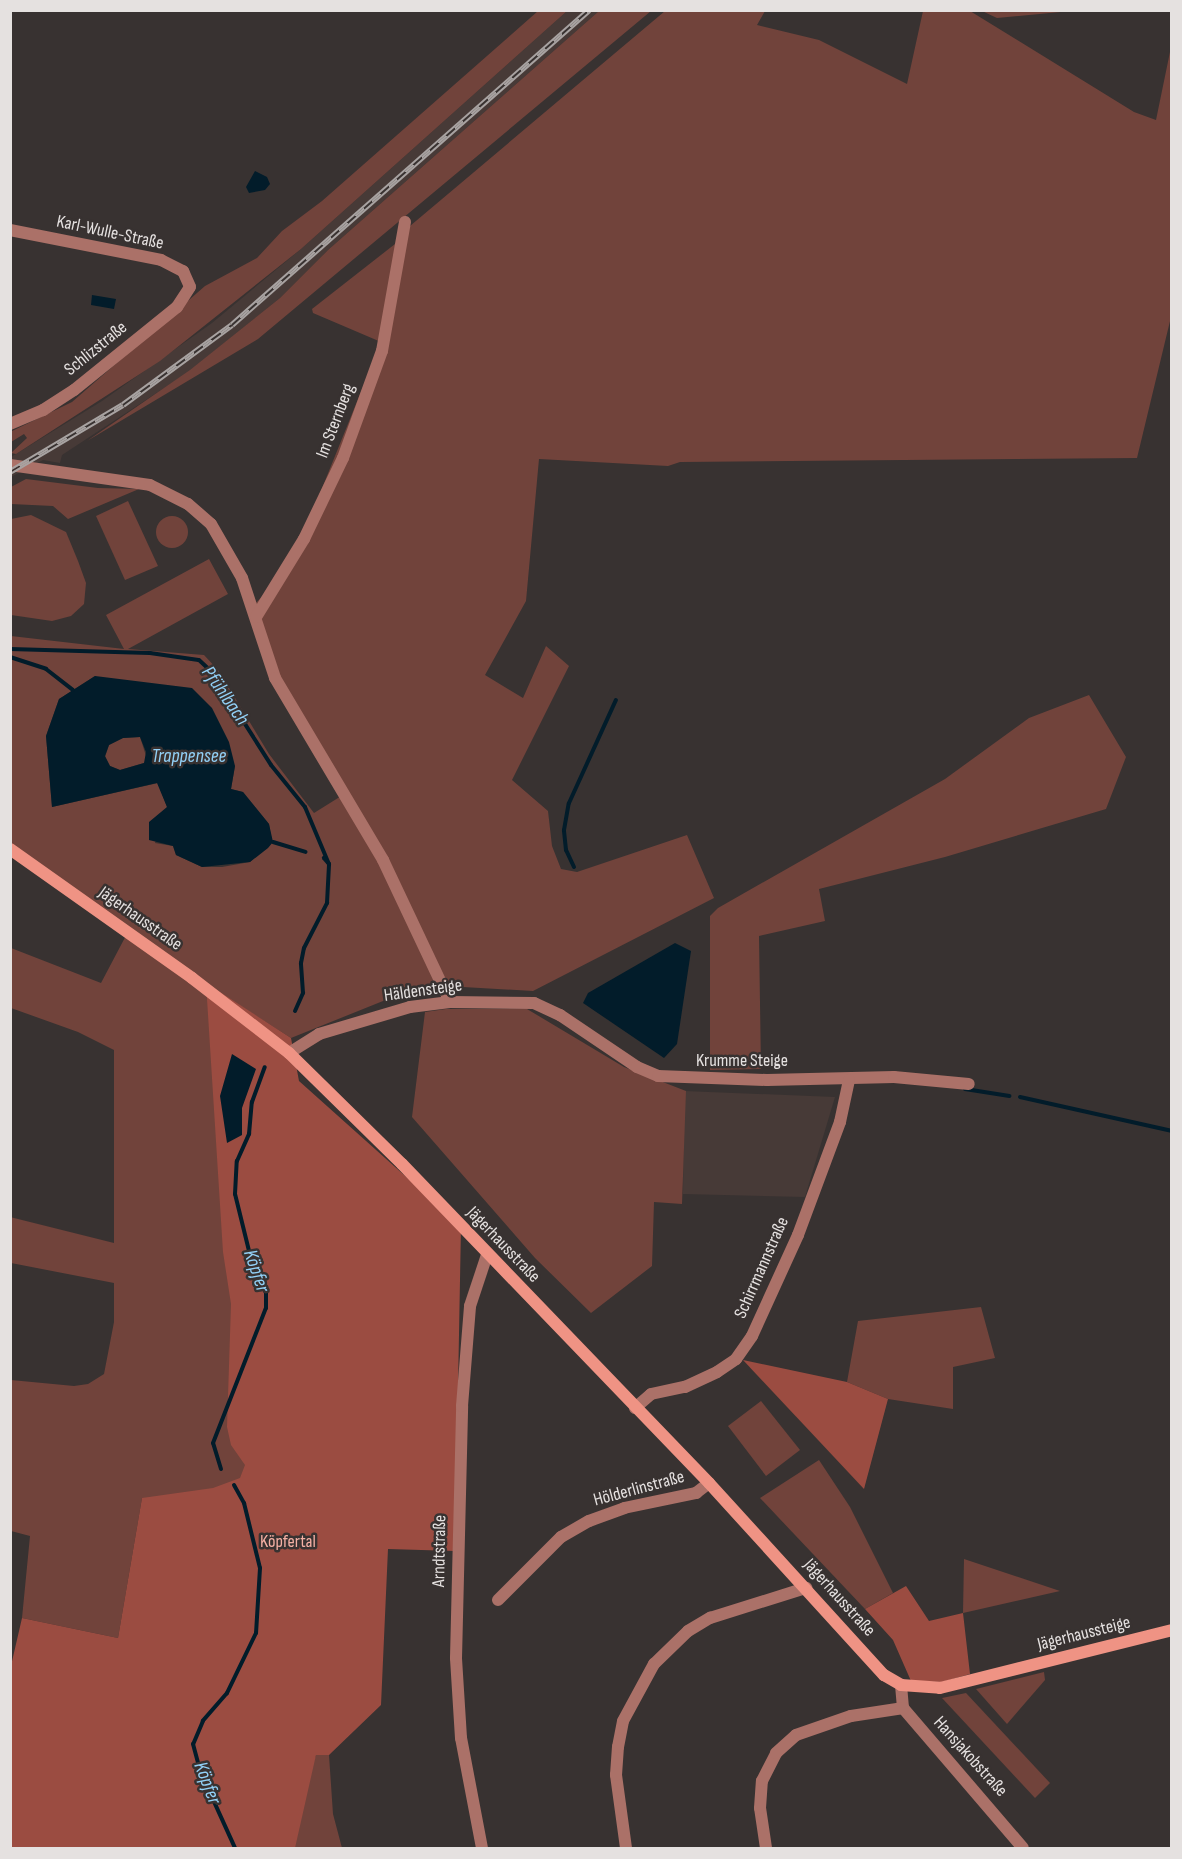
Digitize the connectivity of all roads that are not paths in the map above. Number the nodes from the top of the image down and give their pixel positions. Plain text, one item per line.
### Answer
1 (405, 222) dead end
2 (10, 230) edge
3 (190, 287) joint
4 (10, 424) edge
5 (10, 465) edge
6 (256, 617) junction
7 (10, 849) edge
8 (450, 1002) junction
9 (534, 1004) joint
10 (289, 1053) junction
11 (849, 1080) junction
12 (969, 1084) dead end
13 (487, 1256) junction
14 (635, 1408) junction
15 (709, 1483) junction
16 (806, 1588) junction
17 (498, 1600) dead end
18 (1172, 1630) edge
19 (901, 1685) junction
20 (903, 1708) junction
21 (482, 1848) edge
22 (626, 1848) edge
23 (766, 1848) edge
24 (1023, 1848) edge

1 - 6 street, Im Sternberg
2 - 3 street, Karl-Wulle-Straße
3 - 4 street, Schlizstraße
5 - 6 street
6 - 8 street
7 - 10 street, Jägerhausstraße
8 - 9 street, Häldensteige
8 - 10 street, Häldensteige
9 - 11 street, Krumme Steige
10 - 13 street, Jägerhausstraße
11 - 12 street, Krumme Steige
11 - 14 street, Schirrmannstraße
13 - 14 street, Jägerhausstraße
13 - 21 street, Arndtstraße
14 - 15 street, Jägerhausstraße
15 - 16 street, Jägerhausstraße
15 - 17 street, Hölderlinstraße
16 - 19 street, Jägerhausstraße
16 - 22 street
18 - 19 street, Jägerhaussteige
19 - 20 street
20 - 23 street
20 - 24 street, Hansjakobstraße

